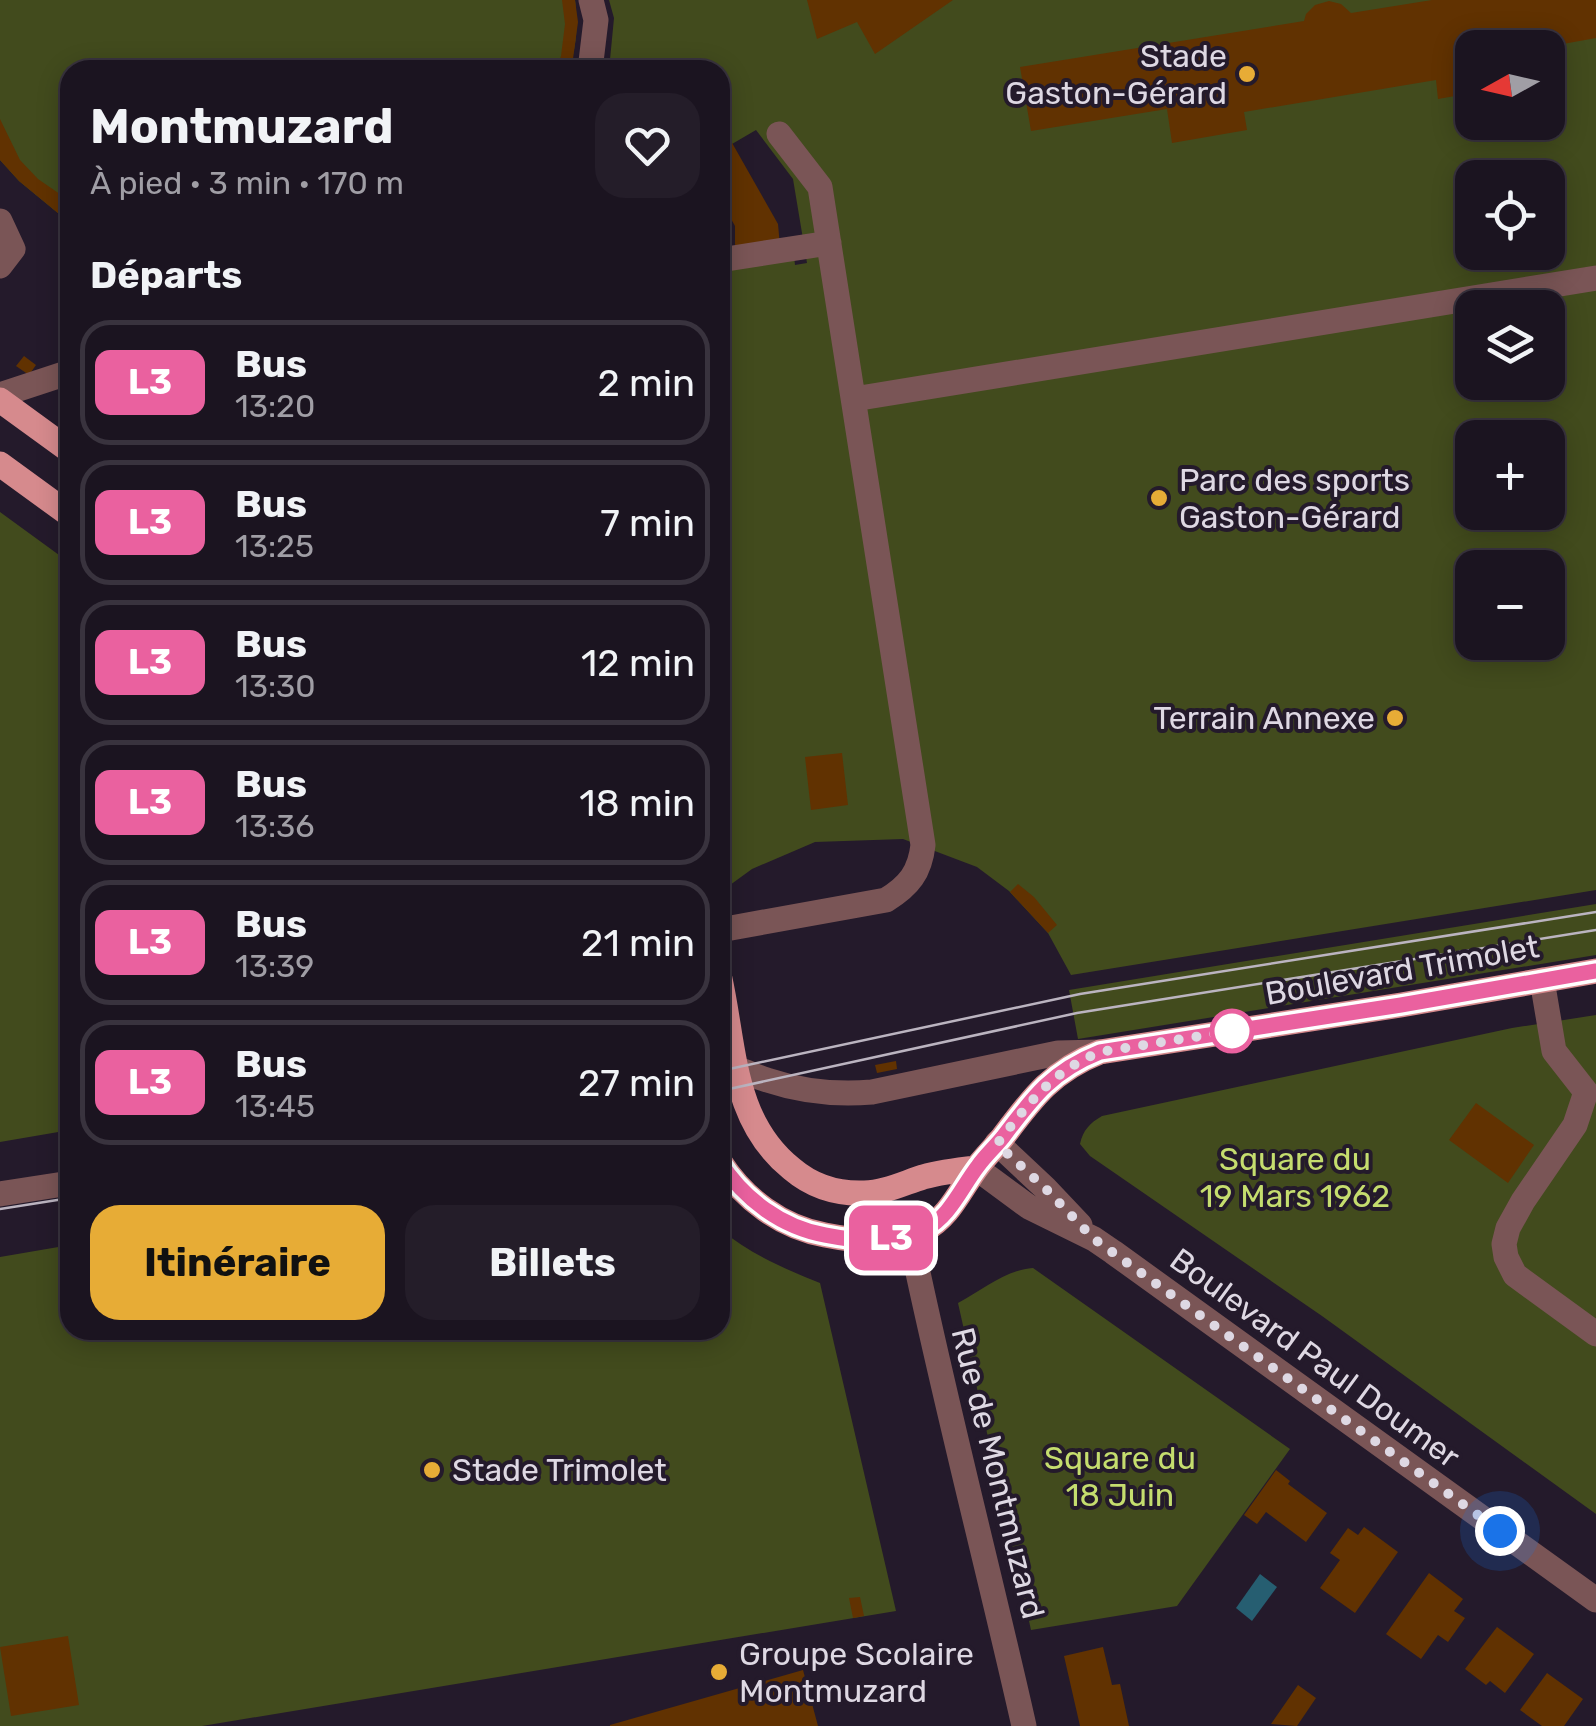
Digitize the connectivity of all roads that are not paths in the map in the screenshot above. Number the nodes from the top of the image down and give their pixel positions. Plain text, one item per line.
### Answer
1 (591, 0) edge
2 (591, 60) edge
3 (779, 134) dead end
4 (0, 221) edge
5 (829, 243) junction
6 (730, 258) edge
7 (0, 266) edge
8 (1596, 278) edge
9 (60, 376) edge
10 (0, 397) edge
11 (854, 399) junction
12 (60, 442) edge
13 (0, 464) edge
14 (60, 508) edge
15 (730, 928) edge
16 (1596, 971) edge
17 (1542, 980) junction
18 (1100, 1052) junction
19 (730, 1070) edge
20 (730, 1073) edge
21 (997, 1144) junction
22 (976, 1168) junction
23 (730, 1177) edge
24 (60, 1185) edge
25 (0, 1194) edge
26 (60, 1200) edge
27 (0, 1210) edge
28 (910, 1235) junction
29 (1094, 1239) junction
30 (1596, 1334) edge
31 (1596, 1600) edge
32 (1024, 1726) edge

1 - 2 street
3 - 5 street
4 - 7 street
5 - 6 street
5 - 11 street
8 - 11 street
9 - 10 street
10 - 12 main road
11 - 15 street
13 - 14 main road
16 - 17 main road, Boulevard Trimolet
17 - 18 main road, Boulevard Trimolet
17 - 30 street
18 - 19 street
18 - 21 main road
20 - 22 main road
21 - 22 main road
21 - 29 street
22 - 28 main road
22 - 29 street
23 - 28 main road
24 - 25 street
26 - 27 street
28 - 32 street, Rue de Montmuzard
29 - 31 street, Boulevard Paul Doumer

